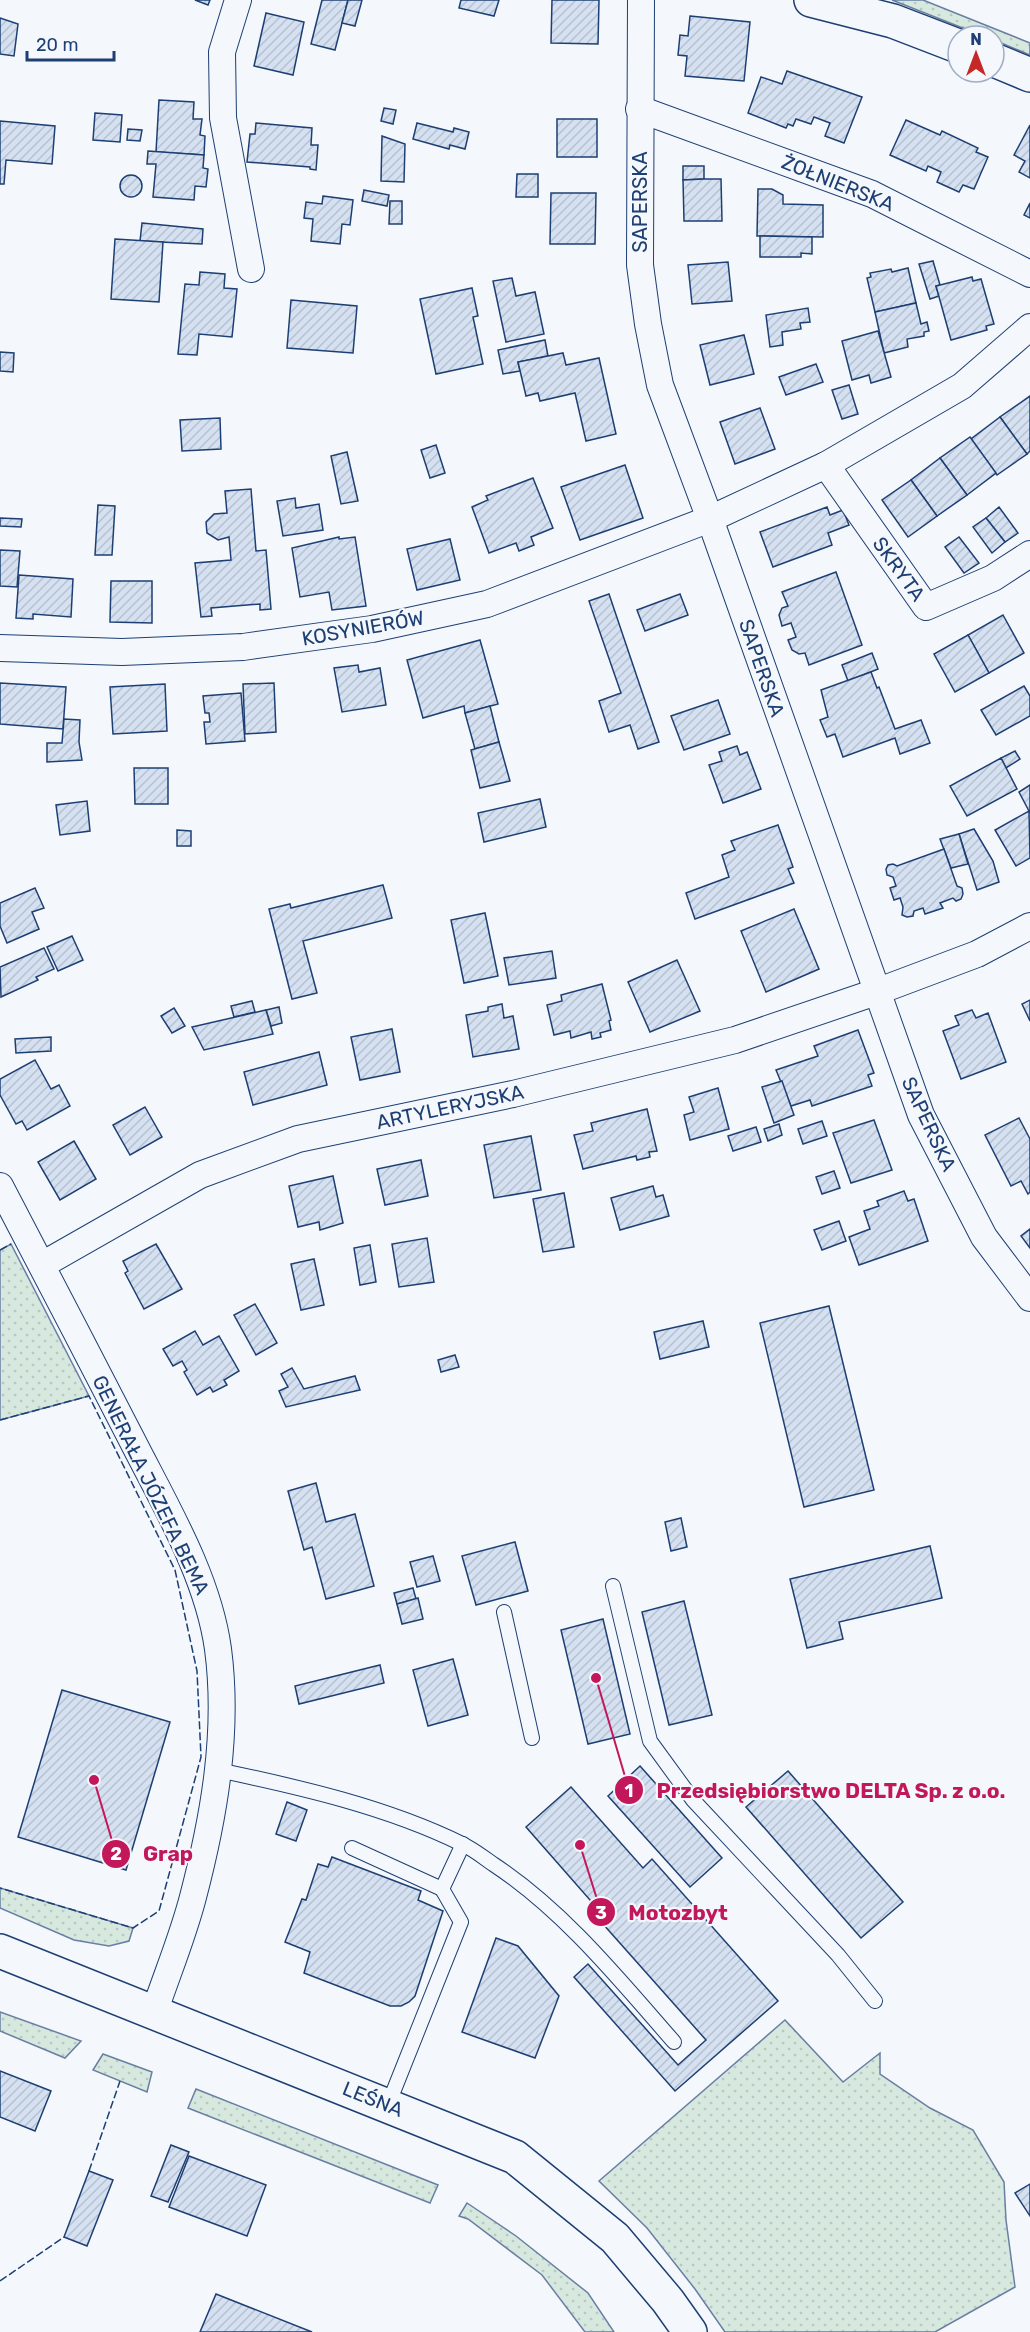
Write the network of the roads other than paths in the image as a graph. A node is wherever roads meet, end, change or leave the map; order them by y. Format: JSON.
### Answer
{"nodes":[{"id":1,"x":238,"y":0,"type":"edge"},
{"id":2,"x":641,"y":0,"type":"edge"},
{"id":3,"x":811,"y":0,"type":"edge"},
{"id":4,"x":946,"y":41,"type":"edge"},
{"id":5,"x":1006,"y":65,"type":"edge"},
{"id":6,"x":1030,"y":75,"type":"edge"},
{"id":7,"x":639,"y":109,"type":"junction"},
{"id":8,"x":251,"y":269,"type":"dead end"},
{"id":9,"x":1030,"y":274,"type":"edge"},
{"id":10,"x":1030,"y":327,"type":"edge"},
{"id":11,"x":826,"y":465,"type":"junction"},
{"id":12,"x":710,"y":519,"type":"junction"},
{"id":13,"x":1030,"y":554,"type":"edge"},
{"id":14,"x":0,"y":648,"type":"edge"},
{"id":15,"x":1030,"y":926,"type":"edge"},
{"id":16,"x":876,"y":992,"type":"junction"},
{"id":17,"x":0,"y":1186,"type":"edge"},
{"id":18,"x":42,"y":1265,"type":"junction"},
{"id":19,"x":1030,"y":1298,"type":"edge"},
{"id":20,"x":613,"y":1586,"type":"dead end"},
{"id":21,"x":504,"y":1612,"type":"dead end"},
{"id":22,"x":532,"y":1738,"type":"dead end"},
{"id":23,"x":218,"y":1770,"type":"junction"},
{"id":24,"x":463,"y":1844,"type":"junction"},
{"id":25,"x":352,"y":1848,"type":"dead end"},
{"id":26,"x":442,"y":1889,"type":"junction"},
{"id":27,"x":0,"y":1951,"type":"edge"},
{"id":28,"x":875,"y":2001,"type":"dead end"},
{"id":29,"x":154,"y":2013,"type":"junction"},
{"id":30,"x":675,"y":2042,"type":"dead end"},
{"id":31,"x":388,"y":2105,"type":"junction"},
{"id":32,"x":690,"y":2332,"type":"edge"}],
"edges":[{"from":1,"to":8,"type":"street"},
{"from":2,"to":7,"type":"street","name":"SAPERSKA"},
{"from":3,"to":4,"type":"street"},
{"from":5,"to":6,"type":"street"},
{"from":7,"to":9,"type":"street","name":"ŻOŁNIERSKA"},
{"from":7,"to":12,"type":"street","name":"SAPERSKA"},
{"from":10,"to":11,"type":"street"},
{"from":11,"to":12,"type":"street"},
{"from":11,"to":13,"type":"street","name":"SKRYTA"},
{"from":12,"to":14,"type":"street","name":"KOSYNIERÓW"},
{"from":12,"to":16,"type":"street","name":"SAPERSKA"},
{"from":15,"to":16,"type":"street","name":"ARTYLERYJSKA"},
{"from":16,"to":18,"type":"street","name":"ARTYLERYJSKA"},
{"from":16,"to":19,"type":"street","name":"SAPERSKA"},
{"from":17,"to":18,"type":"street","name":"GENERAŁA JÓZEFA BEMA"},
{"from":18,"to":23,"type":"street","name":"GENERAŁA JÓZEFA BEMA"},
{"from":20,"to":28,"type":"lane"},
{"from":21,"to":22,"type":"lane"},
{"from":23,"to":24,"type":"lane"},
{"from":23,"to":29,"type":"street","name":"GENERAŁA JÓZEFA BEMA"},
{"from":24,"to":26,"type":"lane"},
{"from":24,"to":30,"type":"lane"},
{"from":25,"to":26,"type":"lane"},
{"from":26,"to":31,"type":"lane"},
{"from":27,"to":29,"type":"street","name":"LEŚNA"},
{"from":29,"to":31,"type":"street","name":"LEŚNA"},
{"from":31,"to":32,"type":"street","name":"LEŚNA"}]}
